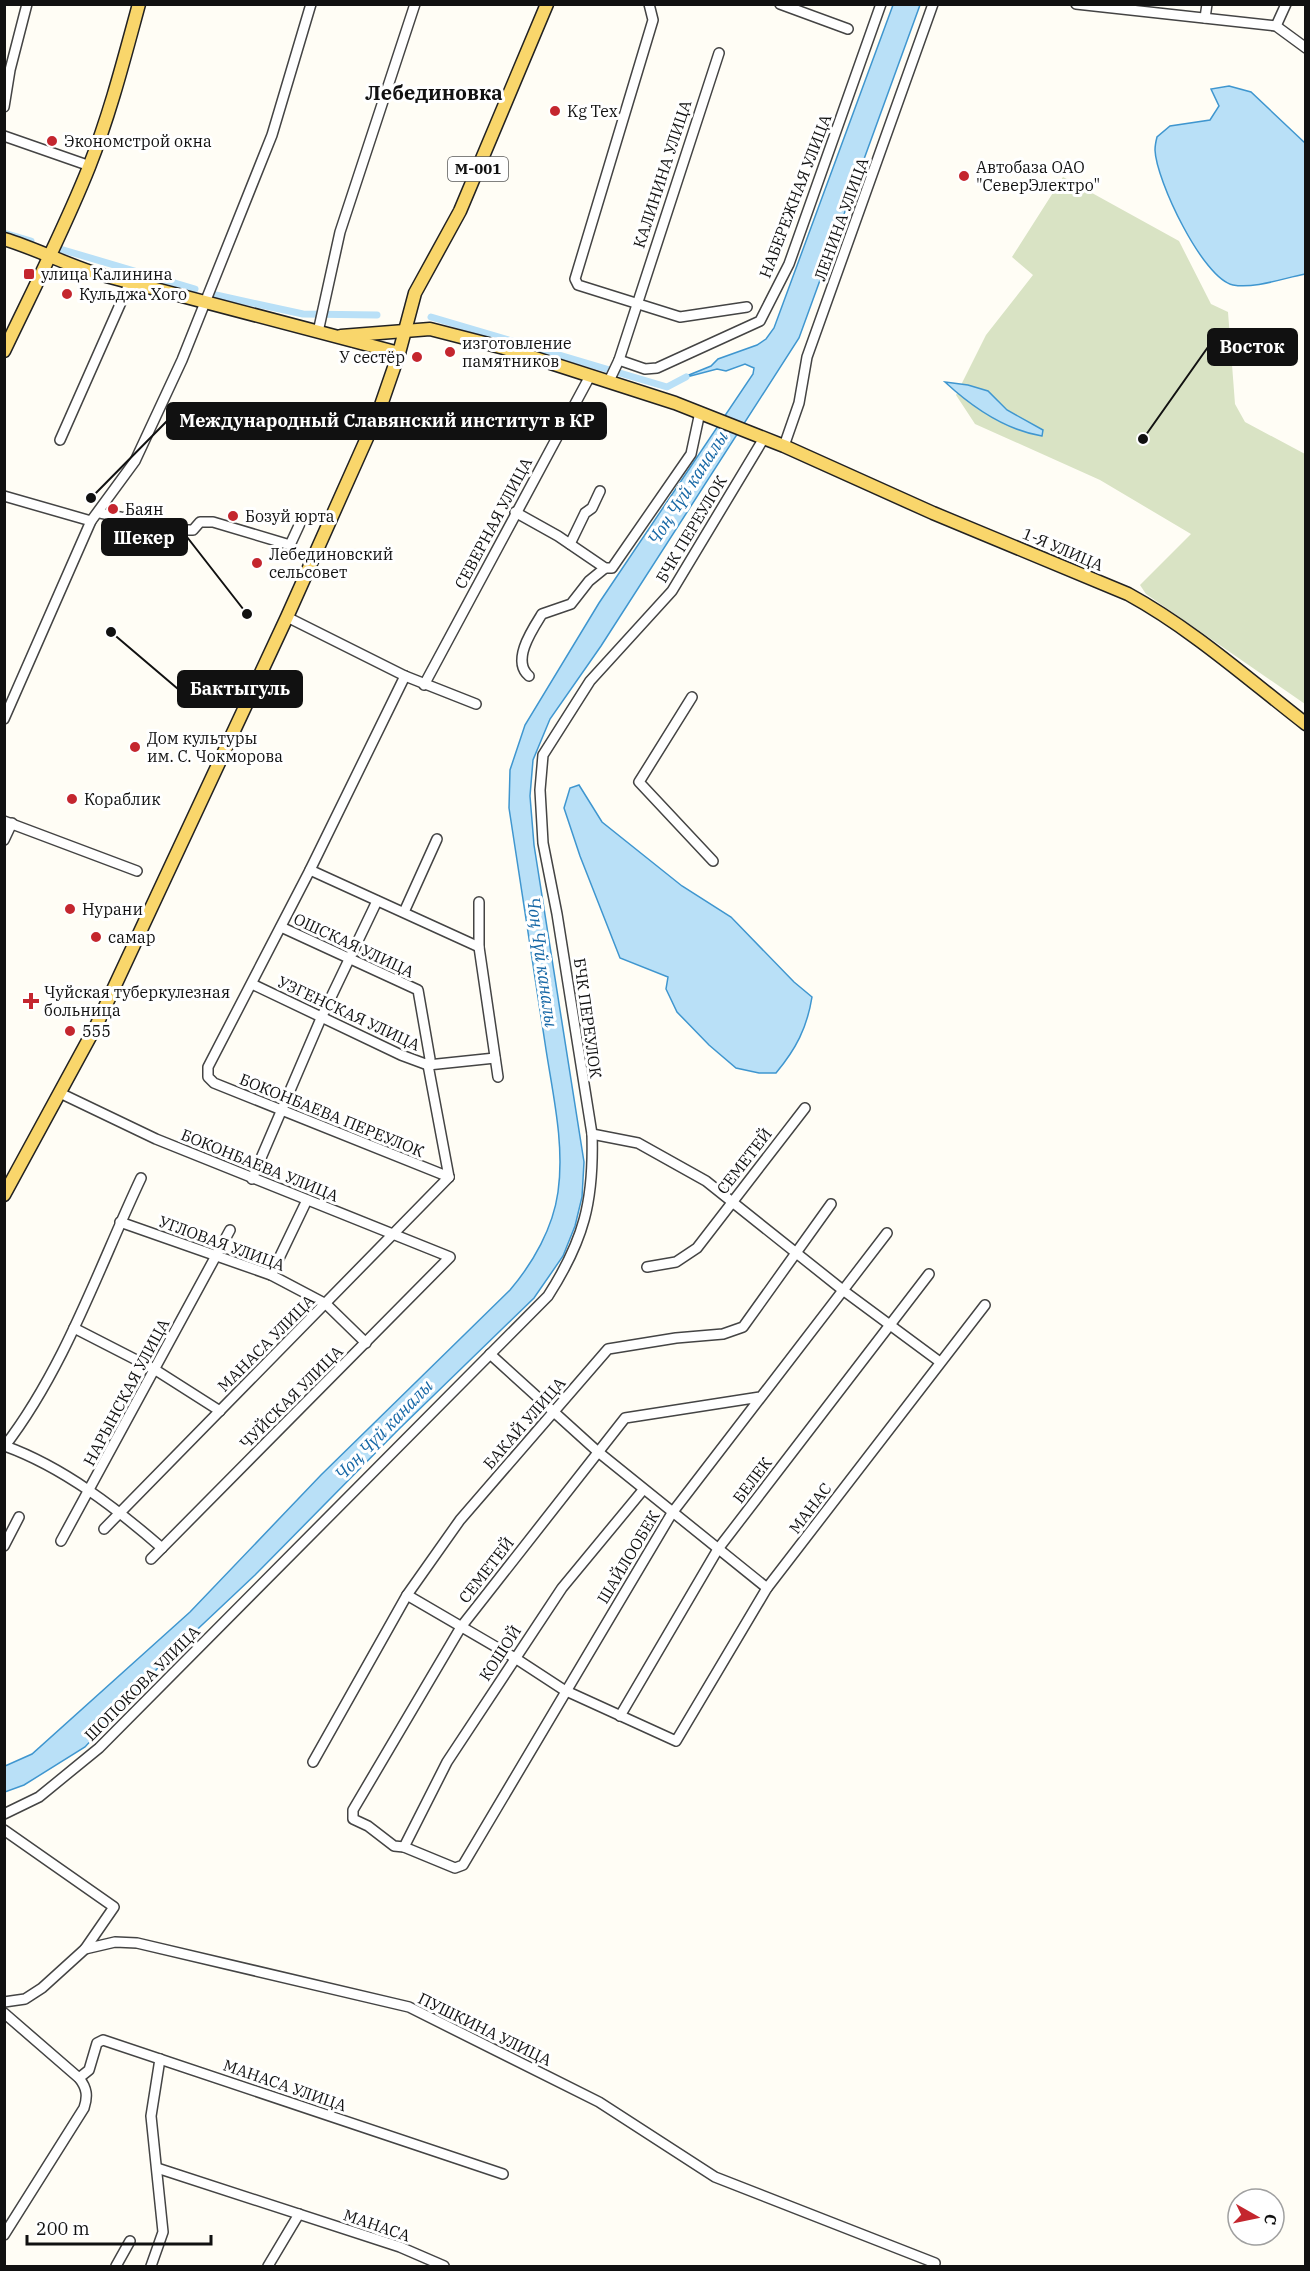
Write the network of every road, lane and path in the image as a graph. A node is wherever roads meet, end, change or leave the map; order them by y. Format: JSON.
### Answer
{"nodes":[{"id":1,"x":27,"y":4,"type":"edge"},
{"id":2,"x":140,"y":4,"type":"edge"},
{"id":3,"x":311,"y":4,"type":"edge"},
{"id":4,"x":415,"y":4,"type":"edge"},
{"id":5,"x":547,"y":4,"type":"edge"},
{"id":6,"x":649,"y":4,"type":"edge"},
{"id":7,"x":780,"y":4,"type":"edge"},
{"id":8,"x":881,"y":4,"type":"edge"},
{"id":9,"x":933,"y":4,"type":"edge"},
{"id":10,"x":1077,"y":4,"type":"edge"},
{"id":11,"x":1207,"y":4,"type":"edge"},
{"id":12,"x":1286,"y":4,"type":"edge"},
{"id":13,"x":1205,"y":18,"type":"junction"},
{"id":14,"x":1276,"y":26,"type":"junction"},
{"id":15,"x":848,"y":29,"type":"dead end"},
{"id":16,"x":1305,"y":48,"type":"edge"},
{"id":17,"x":719,"y":53,"type":"dead end"},
{"id":18,"x":4,"y":107,"type":"edge"},
{"id":19,"x":4,"y":136,"type":"edge"},
{"id":20,"x":90,"y":166,"type":"junction"},
{"id":21,"x":4,"y":239,"type":"edge"},
{"id":22,"x":49,"y":256,"type":"junction"},
{"id":23,"x":130,"y":282,"type":"junction"},
{"id":24,"x":205,"y":303,"type":"junction"},
{"id":25,"x":636,"y":304,"type":"junction"},
{"id":26,"x":747,"y":307,"type":"dead end"},
{"id":27,"x":405,"y":331,"type":"junction"},
{"id":28,"x":318,"y":332,"type":"junction"},
{"id":29,"x":340,"y":336,"type":"junction"},
{"id":30,"x":4,"y":351,"type":"edge"},
{"id":31,"x":399,"y":353,"type":"junction"},
{"id":32,"x":614,"y":370,"type":"junction"},
{"id":33,"x":590,"y":376,"type":"junction"},
{"id":34,"x":706,"y":414,"type":"junction"},
{"id":35,"x":764,"y":438,"type":"junction"},
{"id":36,"x":60,"y":440,"type":"dead end"},
{"id":37,"x":784,"y":446,"type":"junction"},
{"id":38,"x":600,"y":491,"type":"dead end"},
{"id":39,"x":4,"y":496,"type":"edge"},
{"id":40,"x":515,"y":512,"type":"junction"},
{"id":41,"x":100,"y":513,"type":"junction"},
{"id":42,"x":302,"y":519,"type":"dead end"},
{"id":43,"x":91,"y":521,"type":"junction"},
{"id":44,"x":570,"y":544,"type":"junction"},
{"id":45,"x":605,"y":568,"type":"junction"},
{"id":46,"x":287,"y":617,"type":"junction"},
{"id":47,"x":405,"y":676,"type":"junction"},
{"id":48,"x":529,"y":676,"type":"dead end"},
{"id":49,"x":424,"y":685,"type":"junction"},
{"id":50,"x":692,"y":697,"type":"dead end"},
{"id":51,"x":476,"y":704,"type":"dead end"},
{"id":52,"x":4,"y":719,"type":"edge"},
{"id":53,"x":1305,"y":724,"type":"edge"},
{"id":54,"x":8,"y":822,"type":"edge"},
{"id":55,"x":437,"y":839,"type":"dead end"},
{"id":56,"x":4,"y":840,"type":"edge"},
{"id":57,"x":713,"y":861,"type":"dead end"},
{"id":58,"x":310,"y":870,"type":"junction"},
{"id":59,"x":137,"y":871,"type":"dead end"},
{"id":60,"x":377,"y":901,"type":"junction"},
{"id":61,"x":479,"y":902,"type":"dead end"},
{"id":62,"x":404,"y":912,"type":"junction"},
{"id":63,"x":281,"y":927,"type":"junction"},
{"id":64,"x":479,"y":947,"type":"junction"},
{"id":65,"x":350,"y":959,"type":"junction"},
{"id":66,"x":252,"y":984,"type":"junction"},
{"id":67,"x":322,"y":1016,"type":"junction"},
{"id":68,"x":495,"y":1058,"type":"junction"},
{"id":69,"x":429,"y":1062,"type":"junction"},
{"id":70,"x":498,"y":1077,"type":"dead end"},
{"id":71,"x":62,"y":1094,"type":"junction"},
{"id":72,"x":805,"y":1108,"type":"dead end"},
{"id":73,"x":280,"y":1112,"type":"junction"},
{"id":74,"x":592,"y":1134,"type":"junction"},
{"id":75,"x":448,"y":1177,"type":"junction"},
{"id":76,"x":141,"y":1178,"type":"dead end"},
{"id":77,"x":252,"y":1179,"type":"junction"},
{"id":78,"x":4,"y":1195,"type":"edge"},
{"id":79,"x":307,"y":1200,"type":"junction"},
{"id":80,"x":732,"y":1201,"type":"junction"},
{"id":81,"x":831,"y":1204,"type":"dead end"},
{"id":82,"x":120,"y":1222,"type":"junction"},
{"id":83,"x":230,"y":1230,"type":"dead end"},
{"id":84,"x":393,"y":1233,"type":"junction"},
{"id":85,"x":887,"y":1233,"type":"dead end"},
{"id":86,"x":797,"y":1251,"type":"junction"},
{"id":87,"x":218,"y":1257,"type":"junction"},
{"id":88,"x":450,"y":1257,"type":"joint"},
{"id":89,"x":647,"y":1267,"type":"dead end"},
{"id":90,"x":929,"y":1274,"type":"dead end"},
{"id":91,"x":271,"y":1275,"type":"junction"},
{"id":92,"x":844,"y":1291,"type":"junction"},
{"id":93,"x":326,"y":1304,"type":"junction"},
{"id":94,"x":985,"y":1305,"type":"dead end"},
{"id":95,"x":889,"y":1325,"type":"junction"},
{"id":96,"x":74,"y":1328,"type":"junction"},
{"id":97,"x":366,"y":1342,"type":"junction"},
{"id":98,"x":490,"y":1354,"type":"junction"},
{"id":99,"x":940,"y":1362,"type":"junction"},
{"id":100,"x":154,"y":1370,"type":"junction"},
{"id":101,"x":760,"y":1397,"type":"junction"},
{"id":102,"x":220,"y":1411,"type":"junction"},
{"id":103,"x":552,"y":1413,"type":"junction"},
{"id":104,"x":5,"y":1446,"type":"edge"},
{"id":105,"x":597,"y":1451,"type":"junction"},
{"id":106,"x":643,"y":1490,"type":"junction"},
{"id":107,"x":89,"y":1492,"type":"junction"},
{"id":108,"x":120,"y":1511,"type":"junction"},
{"id":109,"x":672,"y":1513,"type":"junction"},
{"id":110,"x":20,"y":1517,"type":"dead end"},
{"id":111,"x":104,"y":1529,"type":"dead end"},
{"id":112,"x":61,"y":1541,"type":"dead end"},
{"id":113,"x":4,"y":1546,"type":"edge"},
{"id":114,"x":162,"y":1548,"type":"junction"},
{"id":115,"x":718,"y":1549,"type":"junction"},
{"id":116,"x":289,"y":1558,"type":"joint"},
{"id":117,"x":151,"y":1559,"type":"dead end"},
{"id":118,"x":767,"y":1588,"type":"junction"},
{"id":119,"x":407,"y":1595,"type":"junction"},
{"id":120,"x":461,"y":1627,"type":"junction"},
{"id":121,"x":515,"y":1658,"type":"junction"},
{"id":122,"x":564,"y":1690,"type":"junction"},
{"id":123,"x":620,"y":1716,"type":"junction"},
{"id":124,"x":313,"y":1762,"type":"dead end"},
{"id":125,"x":4,"y":1814,"type":"edge"},
{"id":126,"x":4,"y":1830,"type":"edge"},
{"id":127,"x":404,"y":1847,"type":"junction"},
{"id":128,"x":86,"y":1949,"type":"junction"},
{"id":129,"x":4,"y":2002,"type":"edge"},
{"id":130,"x":4,"y":2013,"type":"edge"},
{"id":131,"x":160,"y":2059,"type":"junction"},
{"id":132,"x":82,"y":2082,"type":"junction"},
{"id":133,"x":157,"y":2168,"type":"junction"},
{"id":134,"x":503,"y":2174,"type":"dead end"},
{"id":135,"x":299,"y":2214,"type":"junction"},
{"id":136,"x":4,"y":2235,"type":"edge"},
{"id":137,"x":130,"y":2241,"type":"dead end"},
{"id":138,"x":934,"y":2264,"type":"dead end"},
{"id":139,"x":116,"y":2266,"type":"edge"},
{"id":140,"x":154,"y":2266,"type":"edge"},
{"id":141,"x":268,"y":2266,"type":"edge"},
{"id":142,"x":444,"y":2266,"type":"edge"}],
"edges":[{"from":1,"to":18,"type":"street"},
{"from":2,"to":20,"type":"main road"},
{"from":3,"to":24,"type":"street"},
{"from":4,"to":28,"type":"street"},
{"from":5,"to":27,"type":"main road","number":"М-001"},
{"from":6,"to":25,"type":"street"},
{"from":7,"to":15,"type":"street"},
{"from":8,"to":32,"type":"street","name":"НАБЕРЕЖНАЯ УЛИЦА"},
{"from":9,"to":37,"type":"street","name":"ЛЕНИНА УЛИЦА"},
{"from":10,"to":13,"type":"street"},
{"from":11,"to":13,"type":"street"},
{"from":12,"to":14,"type":"street"},
{"from":13,"to":14,"type":"street"},
{"from":14,"to":16,"type":"street"},
{"from":17,"to":25,"type":"street","name":"КАЛИНИНА УЛИЦА"},
{"from":19,"to":20,"type":"street"},
{"from":20,"to":22,"type":"main road"},
{"from":21,"to":22,"type":"main road"},
{"from":22,"to":23,"type":"main road"},
{"from":22,"to":30,"type":"main road"},
{"from":23,"to":24,"type":"main road"},
{"from":23,"to":36,"type":"street"},
{"from":24,"to":28,"type":"main road"},
{"from":24,"to":41,"type":"street"},
{"from":25,"to":26,"type":"street"},
{"from":25,"to":32,"type":"street","name":"КАЛИНИНА УЛИЦА"},
{"from":27,"to":29,"type":"main road"},
{"from":27,"to":31,"type":"main road","number":"М-001"},
{"from":27,"to":33,"type":"main road"},
{"from":28,"to":29,"type":"main road"},
{"from":29,"to":31,"type":"main road"},
{"from":31,"to":46,"type":"main road","number":"М-001"},
{"from":32,"to":33,"type":"main road"},
{"from":32,"to":34,"type":"main road"},
{"from":33,"to":40,"type":"street","name":"СЕВЕРНАЯ УЛИЦА"},
{"from":34,"to":35,"type":"main road","name":"1-Я УЛИЦА"},
{"from":34,"to":45,"type":"street"},
{"from":35,"to":37,"type":"main road","name":"1-Я УЛИЦА"},
{"from":35,"to":74,"type":"street","name":"БЧК ПЕРЕУЛОК"},
{"from":37,"to":53,"type":"main road","name":"1-Я УЛИЦА"},
{"from":38,"to":44,"type":"street"},
{"from":39,"to":43,"type":"street"},
{"from":40,"to":44,"type":"street"},
{"from":40,"to":49,"type":"street","name":"СЕВЕРНАЯ УЛИЦА"},
{"from":41,"to":42,"type":"street"},
{"from":41,"to":43,"type":"street"},
{"from":43,"to":52,"type":"street"},
{"from":44,"to":45,"type":"street"},
{"from":45,"to":48,"type":"street"},
{"from":46,"to":47,"type":"street"},
{"from":46,"to":71,"type":"main road","number":"М-001"},
{"from":47,"to":49,"type":"street"},
{"from":47,"to":58,"type":"street"},
{"from":49,"to":51,"type":"street"},
{"from":50,"to":57,"type":"street"},
{"from":54,"to":56,"type":"street"},
{"from":54,"to":59,"type":"street"},
{"from":55,"to":62,"type":"street"},
{"from":58,"to":60,"type":"street"},
{"from":58,"to":63,"type":"street"},
{"from":60,"to":62,"type":"street"},
{"from":60,"to":65,"type":"street"},
{"from":61,"to":64,"type":"street"},
{"from":62,"to":64,"type":"street"},
{"from":63,"to":65,"type":"street","name":"ОШСКАЯ УЛИЦА"},
{"from":63,"to":66,"type":"street"},
{"from":64,"to":68,"type":"street"},
{"from":65,"to":67,"type":"street"},
{"from":65,"to":69,"type":"street","name":"ОШСКАЯ УЛИЦА"},
{"from":66,"to":67,"type":"street","name":"УЗГЕНСКАЯ УЛИЦА"},
{"from":66,"to":73,"type":"street","name":"БОКОНБАЕВА ПЕРЕУЛОК"},
{"from":67,"to":69,"type":"street","name":"УЗГЕНСКАЯ УЛИЦА"},
{"from":67,"to":73,"type":"street"},
{"from":68,"to":69,"type":"street"},
{"from":68,"to":70,"type":"street"},
{"from":69,"to":75,"type":"street","name":"ОШСКАЯ УЛИЦА"},
{"from":71,"to":77,"type":"street","name":"БОКОНБАЕВА УЛИЦА"},
{"from":71,"to":78,"type":"main road","number":"М-001"},
{"from":72,"to":80,"type":"street","name":"СЕМЕТЕЙ"},
{"from":73,"to":75,"type":"street","name":"БОКОНБАЕВА ПЕРЕУЛОК"},
{"from":73,"to":77,"type":"street"},
{"from":74,"to":80,"type":"street"},
{"from":74,"to":98,"type":"street","name":"БЧК ПЕРЕУЛОК"},
{"from":75,"to":84,"type":"street","name":"МАНАСА УЛИЦА"},
{"from":76,"to":82,"type":"street"},
{"from":77,"to":79,"type":"street","name":"БОКОНБАЕВА УЛИЦА"},
{"from":79,"to":84,"type":"street","name":"БОКОНБАЕВА УЛИЦА"},
{"from":79,"to":91,"type":"street"},
{"from":80,"to":86,"type":"street"},
{"from":80,"to":89,"type":"street","name":"СЕМЕТЕЙ"},
{"from":81,"to":86,"type":"street","name":"БАКАЙ УЛИЦА"},
{"from":82,"to":87,"type":"street","name":"УГЛОВАЯ УЛИЦА"},
{"from":82,"to":96,"type":"street"},
{"from":83,"to":87,"type":"street","name":"НАРЫНСКАЯ УЛИЦА"},
{"from":84,"to":88,"type":"street","name":"БОКОНБАЕВА УЛИЦА"},
{"from":84,"to":93,"type":"street","name":"МАНАСА УЛИЦА"},
{"from":85,"to":92,"type":"street","name":"ШАЙЛООБЕК"},
{"from":86,"to":92,"type":"street"},
{"from":86,"to":103,"type":"street","name":"БАКАЙ УЛИЦА"},
{"from":87,"to":91,"type":"street","name":"УГЛОВАЯ УЛИЦА"},
{"from":87,"to":100,"type":"street","name":"НАРЫНСКАЯ УЛИЦА"},
{"from":88,"to":97,"type":"street","name":"ЧУЙСКАЯ УЛИЦА"},
{"from":90,"to":95,"type":"street","name":"БЕЛЕК"},
{"from":91,"to":93,"type":"street","name":"УГЛОВАЯ УЛИЦА"},
{"from":92,"to":95,"type":"street"},
{"from":92,"to":101,"type":"street","name":"ШАЙЛООБЕК"},
{"from":93,"to":97,"type":"street","name":"УГЛОВАЯ УЛИЦА"},
{"from":93,"to":102,"type":"street","name":"МАНАСА УЛИЦА"},
{"from":94,"to":99,"type":"street","name":"МАНАС"},
{"from":95,"to":99,"type":"street"},
{"from":95,"to":115,"type":"street","name":"БЕЛЕК"},
{"from":96,"to":100,"type":"street"},
{"from":96,"to":104,"type":"street"},
{"from":97,"to":114,"type":"street","name":"ЧУЙСКАЯ УЛИЦА"},
{"from":98,"to":103,"type":"street"},
{"from":98,"to":116,"type":"street","name":"БЧК ПЕРЕУЛОК"},
{"from":99,"to":118,"type":"street","name":"МАНАС"},
{"from":100,"to":102,"type":"street"},
{"from":100,"to":107,"type":"street","name":"НАРЫНСКАЯ УЛИЦА"},
{"from":101,"to":105,"type":"street","name":"СЕМЕТЕЙ"},
{"from":101,"to":109,"type":"street","name":"ШАЙЛООБЕК"},
{"from":102,"to":108,"type":"street","name":"МАНАСА УЛИЦА"},
{"from":103,"to":105,"type":"street"},
{"from":103,"to":119,"type":"street","name":"БАКАЙ УЛИЦА"},
{"from":104,"to":107,"type":"street"},
{"from":105,"to":106,"type":"street"},
{"from":105,"to":120,"type":"street","name":"СЕМЕТЕЙ"},
{"from":106,"to":109,"type":"street"},
{"from":106,"to":121,"type":"street","name":"КОШОЙ"},
{"from":107,"to":108,"type":"street"},
{"from":107,"to":112,"type":"street","name":"НАРЫНСКАЯ УЛИЦА"},
{"from":108,"to":111,"type":"street","name":"МАНАСА УЛИЦА"},
{"from":108,"to":114,"type":"street"},
{"from":109,"to":115,"type":"street"},
{"from":109,"to":122,"type":"street","name":"ШАЙЛООБЕК"},
{"from":110,"to":113,"type":"street"},
{"from":114,"to":117,"type":"street","name":"ЧУЙСКАЯ УЛИЦА"},
{"from":115,"to":118,"type":"street"},
{"from":115,"to":123,"type":"street","name":"БЕЛЕК"},
{"from":116,"to":125,"type":"street","name":"ШОПОКОВА УЛИЦА"},
{"from":118,"to":123,"type":"street","name":"МАНАС"},
{"from":119,"to":120,"type":"street"},
{"from":119,"to":124,"type":"street","name":"БАКАЙ УЛИЦА"},
{"from":120,"to":121,"type":"street"},
{"from":120,"to":127,"type":"street","name":"СЕМЕТЕЙ"},
{"from":121,"to":122,"type":"street"},
{"from":121,"to":127,"type":"street","name":"КОШОЙ"},
{"from":122,"to":123,"type":"street"},
{"from":122,"to":127,"type":"street","name":"ШАЙЛООБЕК"},
{"from":126,"to":128,"type":"street"},
{"from":128,"to":129,"type":"street","name":"ПУШКИНА УЛИЦА"},
{"from":128,"to":138,"type":"street","name":"ПУШКИНА УЛИЦА"},
{"from":130,"to":132,"type":"street"},
{"from":131,"to":132,"type":"street","name":"МАНАСА УЛИЦА"},
{"from":131,"to":133,"type":"street"},
{"from":131,"to":134,"type":"street","name":"МАНАСА УЛИЦА"},
{"from":132,"to":136,"type":"street"},
{"from":133,"to":135,"type":"street","name":"МАНАСА"},
{"from":133,"to":140,"type":"street"},
{"from":135,"to":141,"type":"street"},
{"from":135,"to":142,"type":"street","name":"МАНАСА"},
{"from":137,"to":139,"type":"street"}]}
